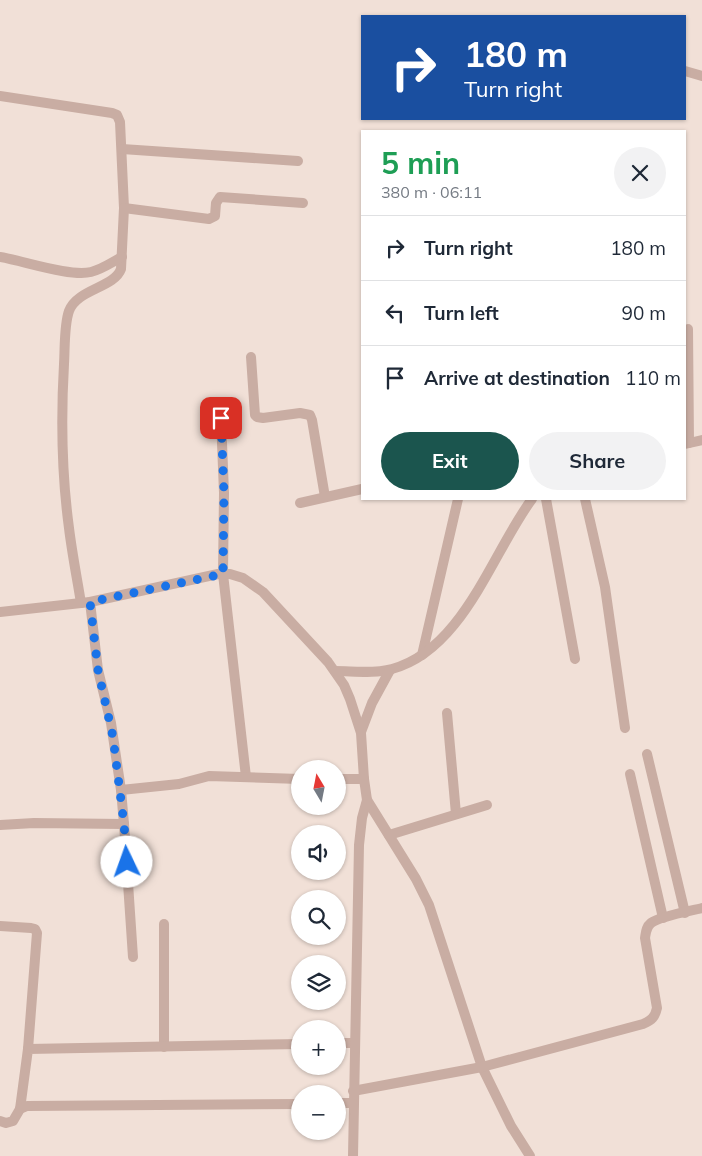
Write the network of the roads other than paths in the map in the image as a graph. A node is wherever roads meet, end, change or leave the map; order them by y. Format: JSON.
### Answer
{"nodes":[{"id":1,"x":686,"y":71,"type":"edge"},
{"id":2,"x":702,"y":76,"type":"edge"},
{"id":3,"x":0,"y":96,"type":"edge"},
{"id":4,"x":122,"y":149,"type":"junction"},
{"id":5,"x":298,"y":162,"type":"dead end"},
{"id":6,"x":303,"y":203,"type":"dead end"},
{"id":7,"x":124,"y":208,"type":"junction"},
{"id":8,"x":122,"y":256,"type":"junction"},
{"id":9,"x":0,"y":257,"type":"edge"},
{"id":10,"x":688,"y":329,"type":"dead end"},
{"id":11,"x":251,"y":357,"type":"dead end"},
{"id":12,"x":221,"y":418,"type":"dead end"},
{"id":13,"x":702,"y":440,"type":"edge"},
{"id":14,"x":687,"y":444,"type":"edge"},
{"id":15,"x":361,"y":489,"type":"edge"},
{"id":16,"x":325,"y":497,"type":"junction"},
{"id":17,"x":458,"y":500,"type":"edge"},
{"id":18,"x":531,"y":500,"type":"edge"},
{"id":19,"x":546,"y":500,"type":"edge"},
{"id":20,"x":586,"y":500,"type":"edge"},
{"id":21,"x":300,"y":503,"type":"dead end"},
{"id":22,"x":223,"y":574,"type":"junction"},
{"id":23,"x":86,"y":603,"type":"junction"},
{"id":24,"x":0,"y":612,"type":"edge"},
{"id":25,"x":422,"y":655,"type":"junction"},
{"id":26,"x":575,"y":659,"type":"dead end"},
{"id":27,"x":390,"y":670,"type":"junction"},
{"id":28,"x":335,"y":671,"type":"junction"},
{"id":29,"x":447,"y":713,"type":"dead end"},
{"id":30,"x":625,"y":728,"type":"dead end"},
{"id":31,"x":361,"y":733,"type":"junction"},
{"id":32,"x":647,"y":754,"type":"dead end"},
{"id":33,"x":630,"y":774,"type":"dead end"},
{"id":34,"x":246,"y":777,"type":"junction"},
{"id":35,"x":291,"y":779,"type":"edge"},
{"id":36,"x":346,"y":779,"type":"edge"},
{"id":37,"x":364,"y":779,"type":"junction"},
{"id":38,"x":120,"y":790,"type":"junction"},
{"id":39,"x":367,"y":800,"type":"junction"},
{"id":40,"x":487,"y":805,"type":"dead end"},
{"id":41,"x":456,"y":814,"type":"junction"},
{"id":42,"x":124,"y":824,"type":"junction"},
{"id":43,"x":0,"y":825,"type":"edge"},
{"id":44,"x":389,"y":835,"type":"junction"},
{"id":45,"x":702,"y":908,"type":"edge"},
{"id":46,"x":686,"y":913,"type":"junction"},
{"id":47,"x":663,"y":918,"type":"junction"},
{"id":48,"x":164,"y":924,"type":"dead end"},
{"id":49,"x":0,"y":926,"type":"edge"},
{"id":50,"x":133,"y":957,"type":"dead end"},
{"id":51,"x":346,"y":1043,"type":"edge"},
{"id":52,"x":355,"y":1043,"type":"junction"},
{"id":53,"x":291,"y":1044,"type":"edge"},
{"id":54,"x":164,"y":1047,"type":"junction"},
{"id":55,"x":28,"y":1049,"type":"junction"},
{"id":56,"x":482,"y":1067,"type":"junction"},
{"id":57,"x":353,"y":1091,"type":"junction"},
{"id":58,"x":346,"y":1103,"type":"edge"},
{"id":59,"x":353,"y":1103,"type":"junction"},
{"id":60,"x":291,"y":1104,"type":"edge"},
{"id":61,"x":20,"y":1109,"type":"junction"},
{"id":62,"x":0,"y":1121,"type":"edge"},
{"id":63,"x":352,"y":1156,"type":"edge"},
{"id":64,"x":530,"y":1156,"type":"edge"}],
"edges":[{"from":1,"to":2,"type":"street"},
{"from":3,"to":4,"type":"street"},
{"from":4,"to":5,"type":"street"},
{"from":4,"to":7,"type":"street"},
{"from":6,"to":7,"type":"street"},
{"from":7,"to":8,"type":"street"},
{"from":8,"to":9,"type":"street"},
{"from":8,"to":23,"type":"street"},
{"from":10,"to":14,"type":"street"},
{"from":11,"to":16,"type":"street"},
{"from":12,"to":22,"type":"street"},
{"from":13,"to":14,"type":"street"},
{"from":15,"to":16,"type":"street"},
{"from":16,"to":21,"type":"street"},
{"from":17,"to":25,"type":"street"},
{"from":18,"to":25,"type":"street"},
{"from":19,"to":26,"type":"street"},
{"from":20,"to":30,"type":"street"},
{"from":22,"to":23,"type":"street"},
{"from":22,"to":28,"type":"street"},
{"from":22,"to":34,"type":"street"},
{"from":23,"to":24,"type":"street"},
{"from":23,"to":38,"type":"street"},
{"from":25,"to":27,"type":"street"},
{"from":27,"to":28,"type":"street"},
{"from":27,"to":31,"type":"street"},
{"from":28,"to":31,"type":"street"},
{"from":29,"to":41,"type":"street"},
{"from":31,"to":37,"type":"street"},
{"from":32,"to":46,"type":"street"},
{"from":33,"to":47,"type":"street"},
{"from":34,"to":35,"type":"street"},
{"from":34,"to":38,"type":"street"},
{"from":36,"to":37,"type":"street"},
{"from":37,"to":39,"type":"street"},
{"from":38,"to":42,"type":"street"},
{"from":39,"to":44,"type":"street"},
{"from":39,"to":52,"type":"street"},
{"from":40,"to":41,"type":"street"},
{"from":41,"to":44,"type":"street"},
{"from":42,"to":43,"type":"street"},
{"from":42,"to":50,"type":"street"},
{"from":44,"to":56,"type":"street"},
{"from":45,"to":46,"type":"street"},
{"from":46,"to":47,"type":"street"},
{"from":47,"to":56,"type":"street"},
{"from":48,"to":54,"type":"street"},
{"from":49,"to":55,"type":"street"},
{"from":51,"to":52,"type":"street"},
{"from":52,"to":57,"type":"street"},
{"from":53,"to":54,"type":"street"},
{"from":54,"to":55,"type":"street"},
{"from":55,"to":61,"type":"street"},
{"from":56,"to":57,"type":"street"},
{"from":56,"to":64,"type":"street"},
{"from":57,"to":59,"type":"street"},
{"from":58,"to":59,"type":"street"},
{"from":59,"to":63,"type":"street"},
{"from":60,"to":61,"type":"street"},
{"from":61,"to":62,"type":"street"}]}
